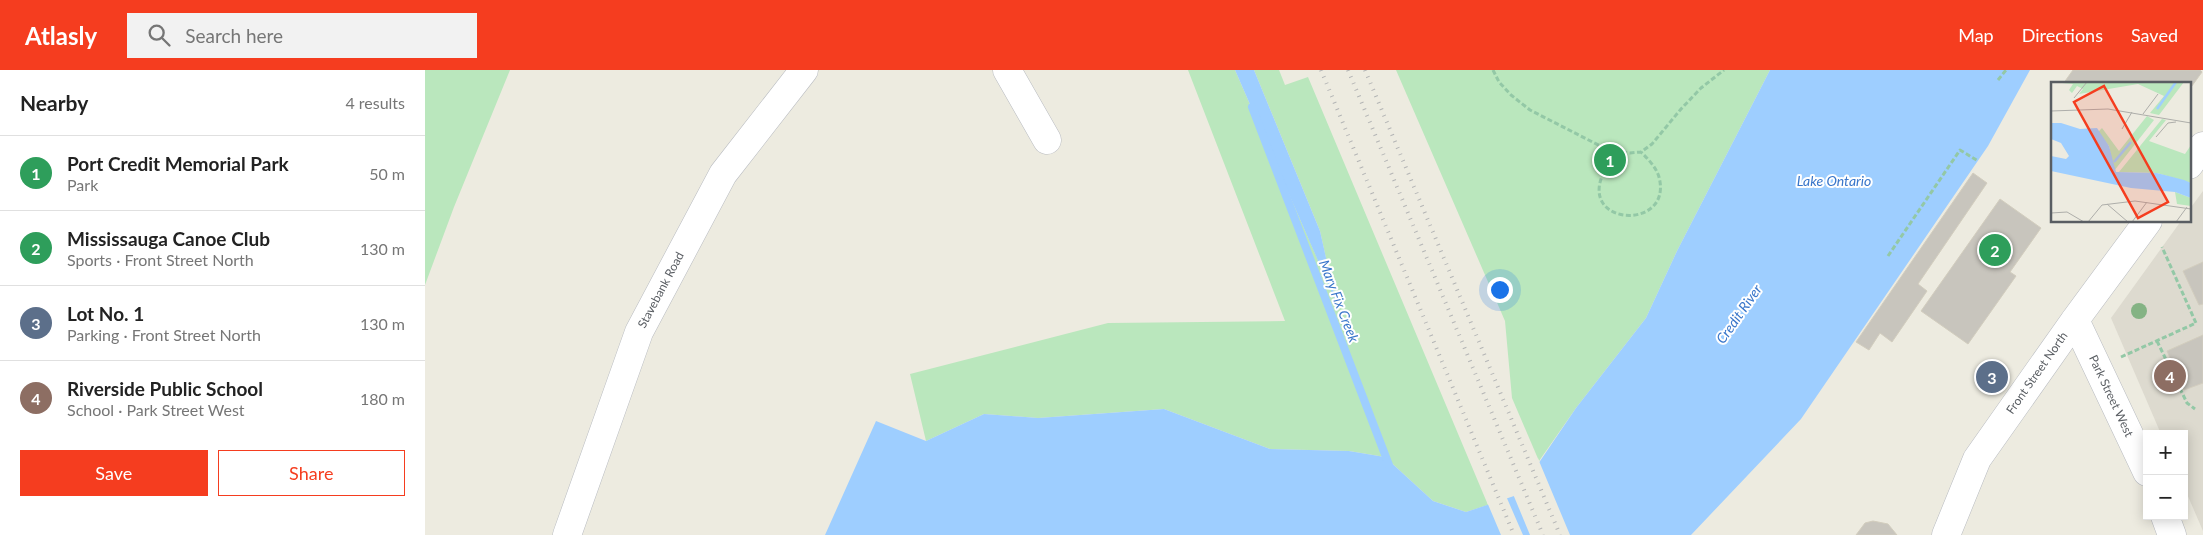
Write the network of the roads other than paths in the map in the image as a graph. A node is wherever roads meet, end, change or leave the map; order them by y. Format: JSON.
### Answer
{"nodes":[{"id":1,"x":804,"y":70,"type":"edge"},
{"id":2,"x":1007,"y":70,"type":"edge"},
{"id":3,"x":1047,"y":140,"type":"dead end"},
{"id":4,"x":2203,"y":146,"type":"edge"},
{"id":5,"x":2191,"y":162,"type":"edge"},
{"id":6,"x":2154,"y":232,"type":"edge"},
{"id":7,"x":2075,"y":320,"type":"junction"},
{"id":8,"x":2143,"y":464,"type":"edge"},
{"id":9,"x":2166,"y":520,"type":"edge"},
{"id":10,"x":567,"y":535,"type":"edge"},
{"id":11,"x":1946,"y":535,"type":"edge"},
{"id":12,"x":2172,"y":535,"type":"edge"}],
"edges":[{"from":1,"to":10,"type":"street","name":"Stavebank Road"},
{"from":2,"to":3,"type":"street"},
{"from":4,"to":5,"type":"street"},
{"from":6,"to":7,"type":"street","name":"Front Street North"},
{"from":7,"to":8,"type":"street","name":"Park Street West"},
{"from":7,"to":11,"type":"street","name":"Front Street North"},
{"from":9,"to":12,"type":"street"}]}
